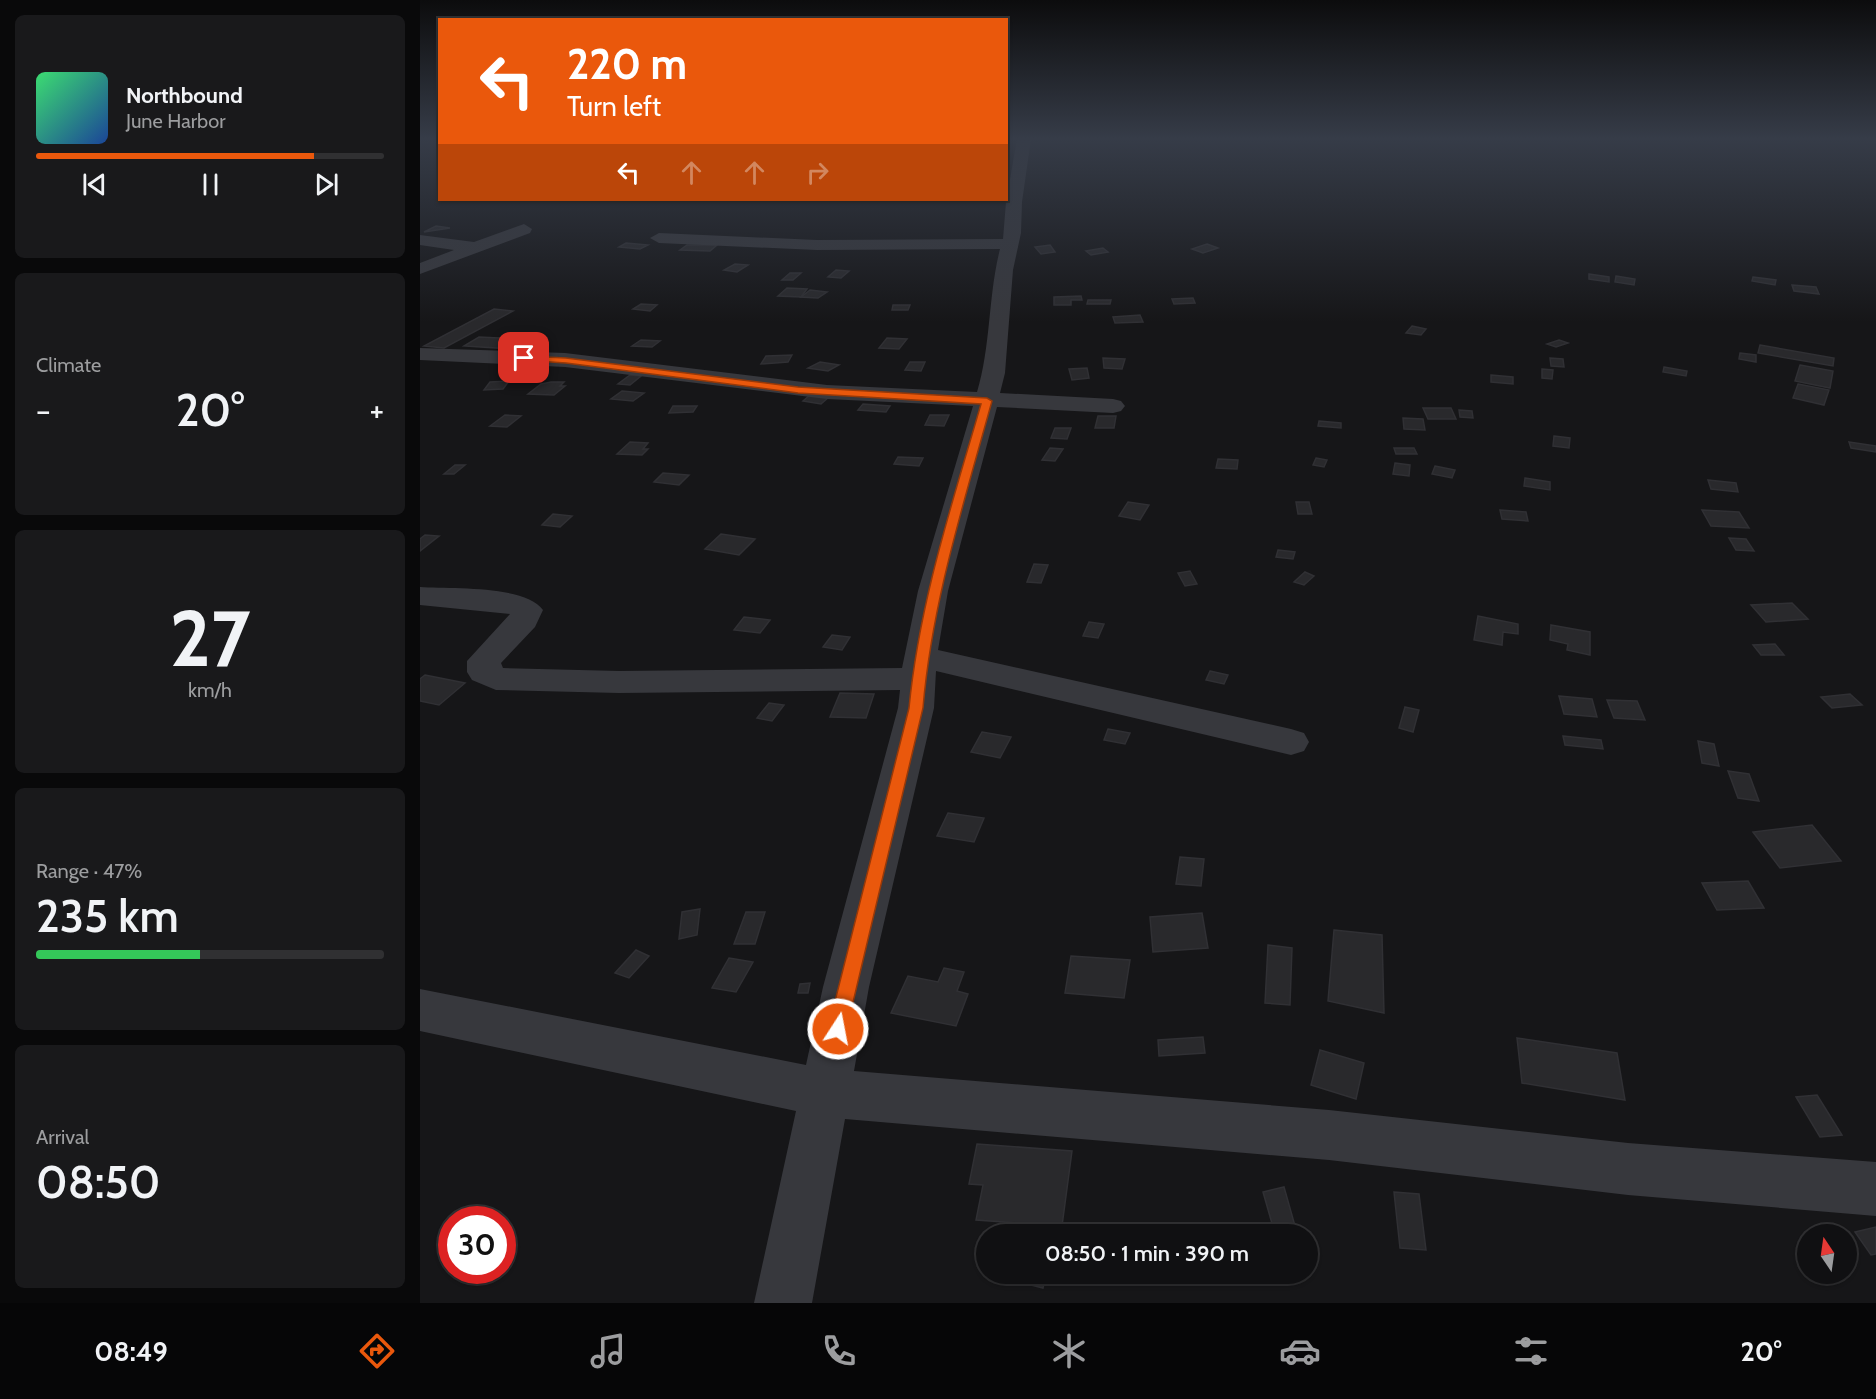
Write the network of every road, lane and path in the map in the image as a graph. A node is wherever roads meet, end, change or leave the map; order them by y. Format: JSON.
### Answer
{"nodes":[{"id":1,"x":1013,"y":200,"type":"edge"},
{"id":2,"x":524,"y":229,"type":"dead end"},
{"id":3,"x":659,"y":238,"type":"dead end"},
{"id":4,"x":420,"y":240,"type":"edge"},
{"id":5,"x":1009,"y":244,"type":"junction"},
{"id":6,"x":476,"y":247,"type":"junction"},
{"id":7,"x":420,"y":269,"type":"edge"},
{"id":8,"x":420,"y":354,"type":"edge"},
{"id":9,"x":987,"y":401,"type":"junction"},
{"id":10,"x":1113,"y":406,"type":"dead end"},
{"id":11,"x":420,"y":596,"type":"edge"},
{"id":12,"x":919,"y":668,"type":"junction"},
{"id":13,"x":1291,"y":742,"type":"dead end"},
{"id":14,"x":420,"y":1010,"type":"edge"},
{"id":15,"x":825,"y":1093,"type":"junction"},
{"id":16,"x":1876,"y":1189,"type":"edge"},
{"id":17,"x":783,"y":1303,"type":"edge"}],
"edges":[{"from":1,"to":5,"type":"street"},
{"from":2,"to":6,"type":"street"},
{"from":3,"to":5,"type":"street"},
{"from":4,"to":6,"type":"street"},
{"from":5,"to":9,"type":"street"},
{"from":6,"to":7,"type":"street"},
{"from":8,"to":9,"type":"street"},
{"from":9,"to":10,"type":"street"},
{"from":9,"to":12,"type":"street"},
{"from":11,"to":12,"type":"street"},
{"from":12,"to":13,"type":"street"},
{"from":12,"to":15,"type":"street"},
{"from":14,"to":15,"type":"street"},
{"from":15,"to":16,"type":"street"},
{"from":15,"to":17,"type":"street"}]}
